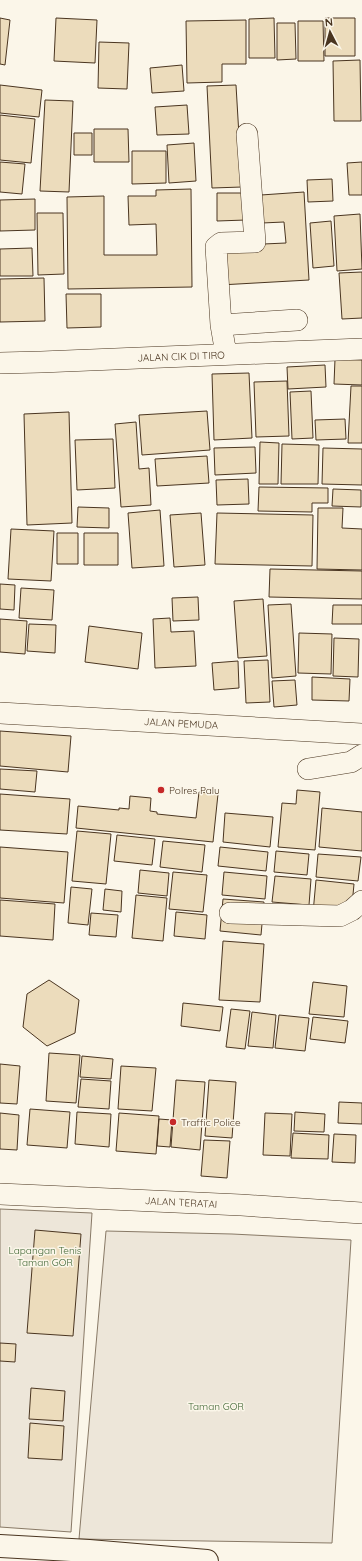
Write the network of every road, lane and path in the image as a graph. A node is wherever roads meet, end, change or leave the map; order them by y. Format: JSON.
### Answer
{"nodes":[{"id":1,"x":247,"y":134,"type":"dead end"},
{"id":2,"x":297,"y":320,"type":"dead end"},
{"id":3,"x":221,"y":325,"type":"junction"},
{"id":4,"x":362,"y":349,"type":"edge"},
{"id":5,"x":226,"y":354,"type":"junction"},
{"id":6,"x":0,"y":362,"type":"edge"},
{"id":7,"x":0,"y":713,"type":"edge"},
{"id":8,"x":362,"y":734,"type":"edge"},
{"id":9,"x":362,"y":755,"type":"edge"},
{"id":10,"x":308,"y":768,"type":"dead end"},
{"id":11,"x":362,"y":901,"type":"edge"},
{"id":12,"x":230,"y":913,"type":"dead end"},
{"id":13,"x":0,"y":1194,"type":"edge"},
{"id":14,"x":362,"y":1213,"type":"edge"},
{"id":15,"x":0,"y":1546,"type":"edge"},
{"id":16,"x":88,"y":1556,"type":"edge"},
{"id":17,"x":0,"y":1560,"type":"edge"},
{"id":18,"x":10,"y":1561,"type":"edge"},
{"id":19,"x":207,"y":1561,"type":"edge"}],
"edges":[{"from":1,"to":3,"type":"street"},
{"from":2,"to":3,"type":"street"},
{"from":3,"to":5,"type":"street"},
{"from":4,"to":5,"type":"street","name":"JALAN CIK DI TIRO"},
{"from":5,"to":6,"type":"street","name":"JALAN CIK DI TIRO"},
{"from":7,"to":8,"type":"street","name":"JALAN PEMUDA"},
{"from":9,"to":10,"type":"street"},
{"from":11,"to":12,"type":"street"},
{"from":13,"to":14,"type":"street","name":"JALAN TERATAI"},
{"from":15,"to":16,"type":"main road"},
{"from":16,"to":19,"type":"main road"},
{"from":17,"to":18,"type":"main road"}]}
